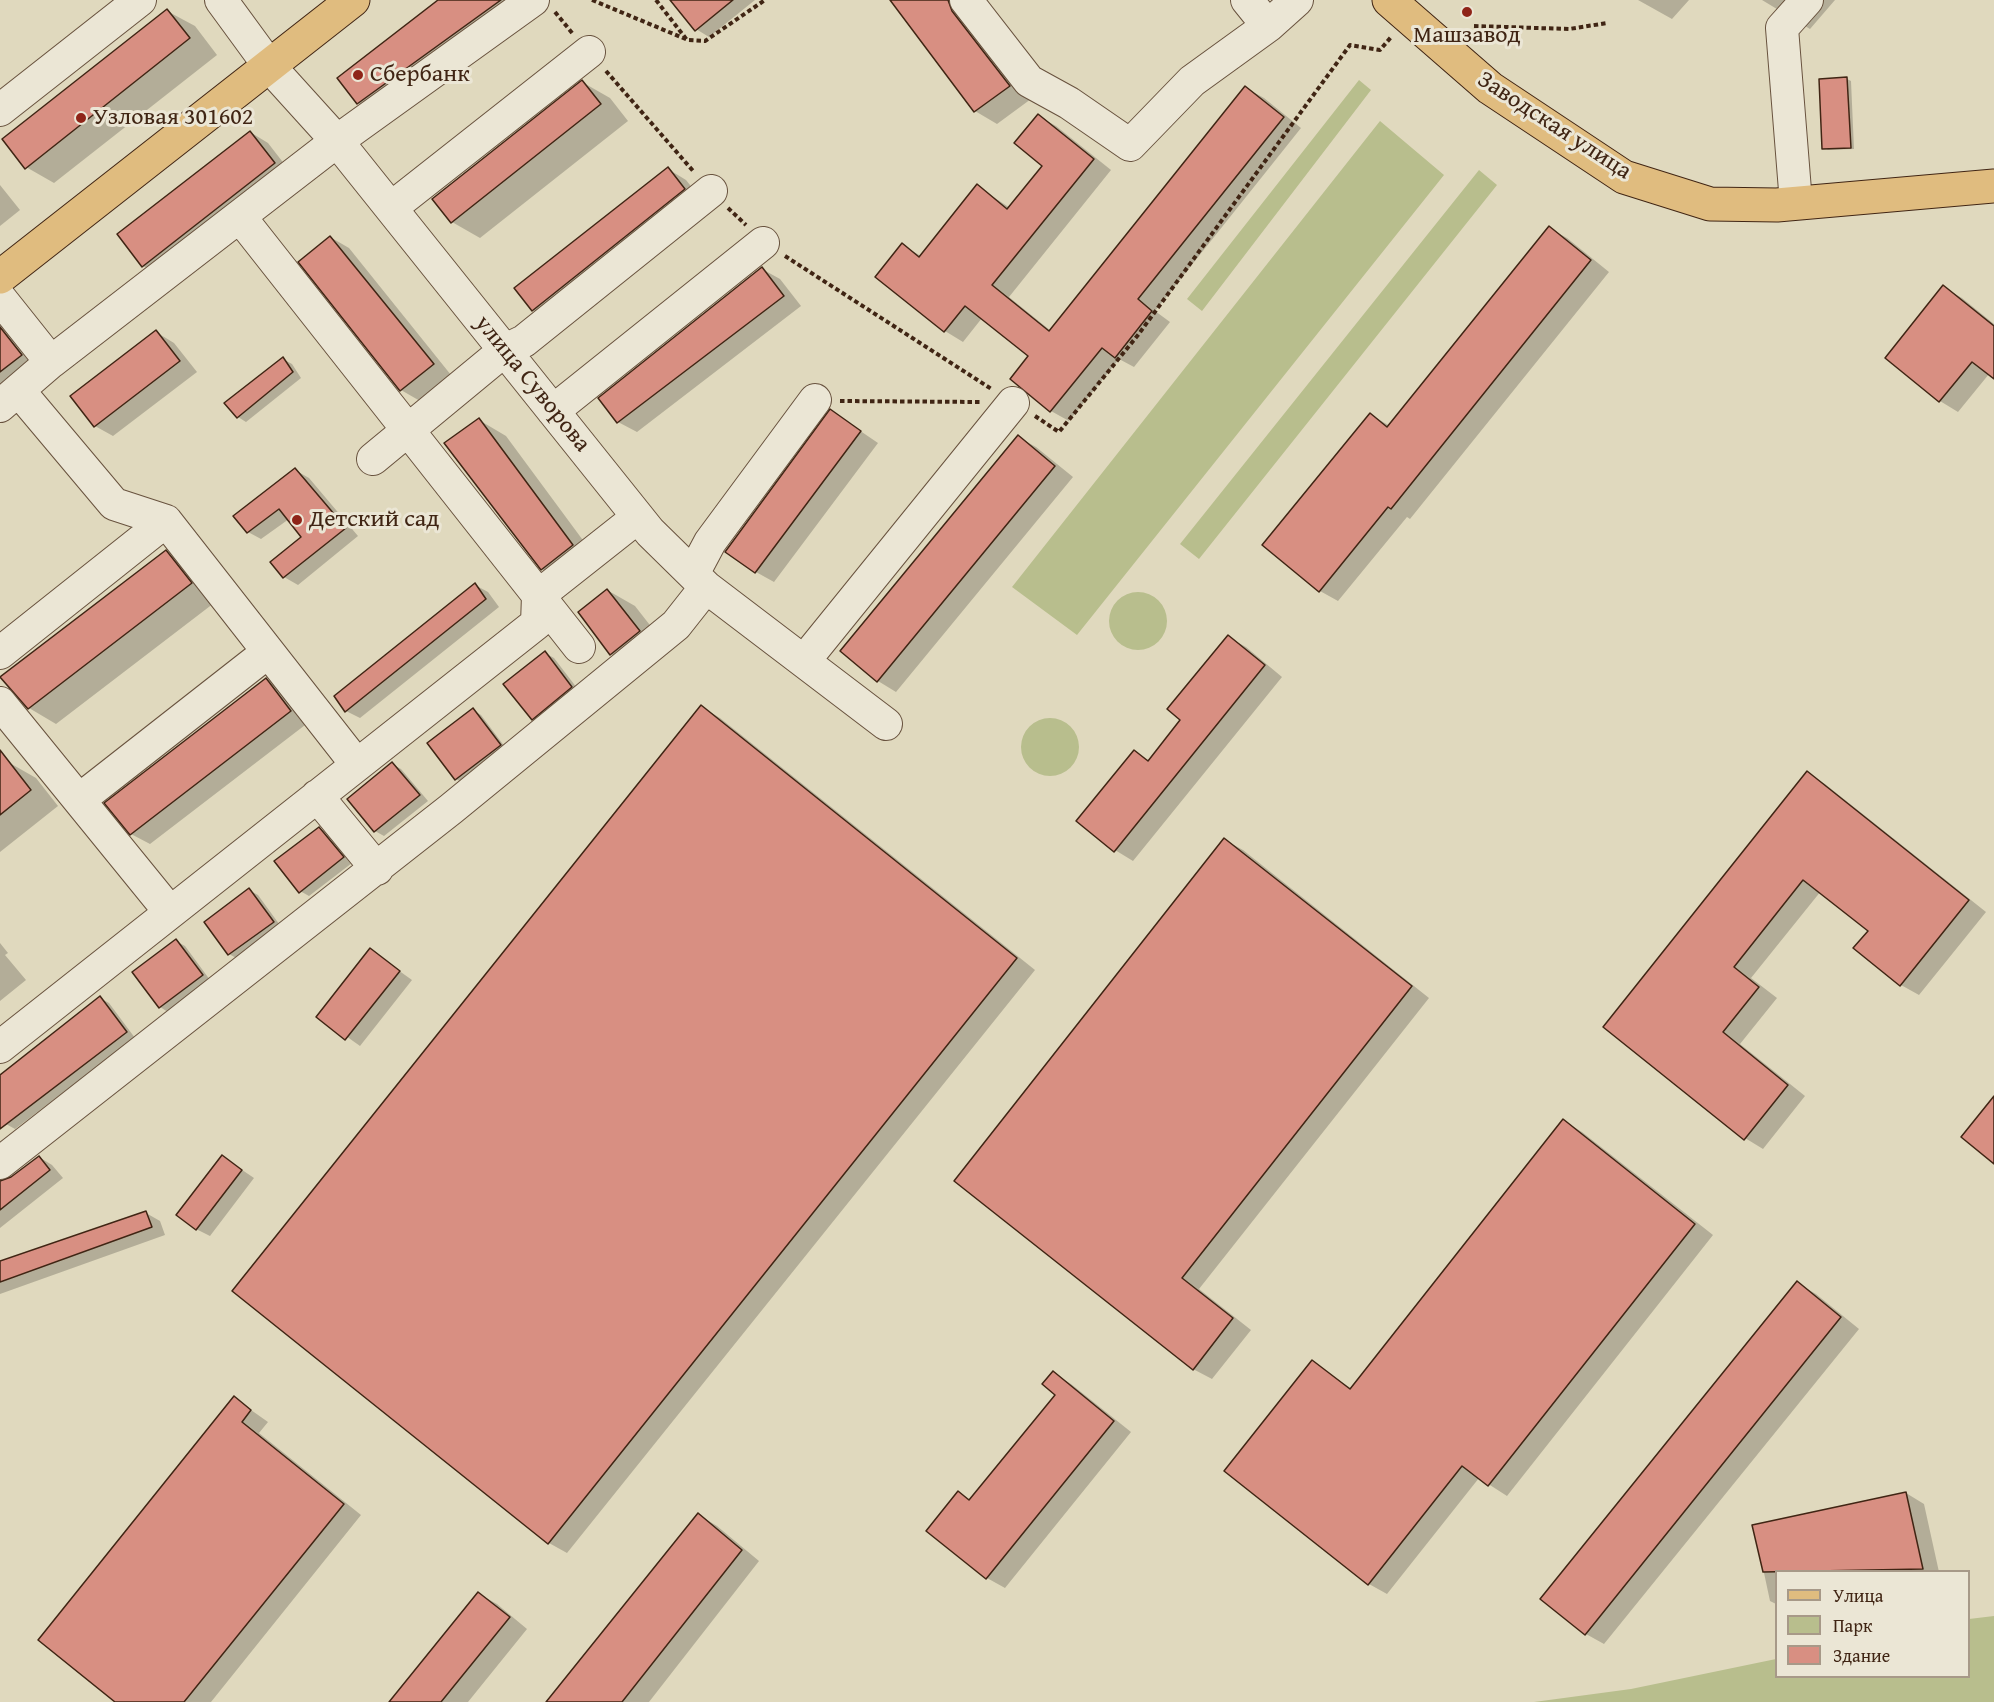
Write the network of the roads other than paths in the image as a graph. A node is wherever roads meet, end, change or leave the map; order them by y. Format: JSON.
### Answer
{"nodes":[{"id":1,"x":140,"y":0,"type":"edge"},
{"id":2,"x":221,"y":0,"type":"edge"},
{"id":3,"x":353,"y":0,"type":"edge"},
{"id":4,"x":966,"y":0,"type":"edge"},
{"id":5,"x":1247,"y":0,"type":"edge"},
{"id":6,"x":1297,"y":0,"type":"edge"},
{"id":7,"x":1807,"y":0,"type":"edge"},
{"id":8,"x":542,"y":4,"type":"edge"},
{"id":9,"x":1399,"y":8,"type":"edge"},
{"id":10,"x":1268,"y":26,"type":"junction"},
{"id":11,"x":589,"y":52,"type":"road end"},
{"id":12,"x":270,"y":67,"type":"junction"},
{"id":13,"x":0,"y":110,"type":"edge"},
{"id":14,"x":337,"y":141,"type":"junction"},
{"id":15,"x":1994,"y":186,"type":"edge"},
{"id":16,"x":711,"y":191,"type":"road end"},
{"id":17,"x":1796,"y":203,"type":"junction"},
{"id":18,"x":391,"y":208,"type":"junction"},
{"id":19,"x":240,"y":217,"type":"junction"},
{"id":20,"x":764,"y":243,"type":"road end"},
{"id":21,"x":0,"y":277,"type":"edge"},
{"id":22,"x":0,"y":298,"type":"edge"},
{"id":23,"x":505,"y":350,"type":"junction"},
{"id":24,"x":51,"y":362,"type":"junction"},
{"id":25,"x":10,"y":398,"type":"edge"},
{"id":26,"x":815,"y":400,"type":"road end"},
{"id":27,"x":1013,"y":402,"type":"road end"},
{"id":28,"x":553,"y":411,"type":"junction"},
{"id":29,"x":408,"y":430,"type":"junction"},
{"id":30,"x":374,"y":459,"type":"dead end"},
{"id":31,"x":638,"y":517,"type":"junction"},
{"id":32,"x":166,"y":521,"type":"junction"},
{"id":33,"x":700,"y":580,"type":"junction"},
{"id":34,"x":538,"y":596,"type":"junction"},
{"id":35,"x":579,"y":647,"type":"dead end"},
{"id":36,"x":268,"y":652,"type":"junction"},
{"id":37,"x":0,"y":653,"type":"edge"},
{"id":38,"x":804,"y":661,"type":"junction"},
{"id":39,"x":5,"y":720,"type":"edge"},
{"id":40,"x":886,"y":724,"type":"dead end"},
{"id":41,"x":357,"y":765,"type":"junction"},
{"id":42,"x":317,"y":796,"type":"junction"},
{"id":43,"x":79,"y":800,"type":"junction"},
{"id":44,"x":377,"y":869,"type":"junction"},
{"id":45,"x":170,"y":912,"type":"junction"},
{"id":46,"x":0,"y":1047,"type":"edge"},
{"id":47,"x":0,"y":1163,"type":"edge"}],
"edges":[{"from":1,"to":13,"type":"street"},
{"from":2,"to":12,"type":"street","name":"улица Суворова"},
{"from":3,"to":12,"type":"main road"},
{"from":4,"to":10,"type":"street"},
{"from":5,"to":10,"type":"street"},
{"from":6,"to":10,"type":"street"},
{"from":7,"to":17,"type":"street"},
{"from":8,"to":14,"type":"street"},
{"from":9,"to":17,"type":"main road","name":"Заводская улица"},
{"from":11,"to":18,"type":"street"},
{"from":12,"to":14,"type":"street","name":"улица Суворова"},
{"from":12,"to":21,"type":"main road"},
{"from":14,"to":18,"type":"street","name":"улица Суворова"},
{"from":14,"to":19,"type":"street"},
{"from":15,"to":17,"type":"main road","name":"Заводская улица"},
{"from":16,"to":23,"type":"street"},
{"from":18,"to":23,"type":"street","name":"улица Суворова"},
{"from":19,"to":24,"type":"street"},
{"from":19,"to":29,"type":"street"},
{"from":20,"to":28,"type":"street"},
{"from":22,"to":24,"type":"street"},
{"from":23,"to":28,"type":"street","name":"улица Суворова"},
{"from":23,"to":29,"type":"street"},
{"from":24,"to":25,"type":"street"},
{"from":25,"to":32,"type":"street"},
{"from":26,"to":33,"type":"street"},
{"from":27,"to":38,"type":"street"},
{"from":28,"to":31,"type":"street","name":"улица Суворова"},
{"from":29,"to":30,"type":"street"},
{"from":29,"to":34,"type":"street"},
{"from":31,"to":33,"type":"street","name":"улица Суворова"},
{"from":31,"to":34,"type":"street"},
{"from":32,"to":36,"type":"street"},
{"from":32,"to":37,"type":"street"},
{"from":33,"to":38,"type":"street","name":"улица Суворова"},
{"from":33,"to":44,"type":"street"},
{"from":34,"to":35,"type":"street"},
{"from":34,"to":41,"type":"street"},
{"from":36,"to":41,"type":"street"},
{"from":36,"to":43,"type":"street"},
{"from":38,"to":40,"type":"street","name":"улица Суворова"},
{"from":39,"to":43,"type":"street"},
{"from":41,"to":42,"type":"street"},
{"from":42,"to":44,"type":"street"},
{"from":42,"to":45,"type":"street"},
{"from":43,"to":45,"type":"street"},
{"from":44,"to":47,"type":"street"},
{"from":45,"to":46,"type":"street"}]}
